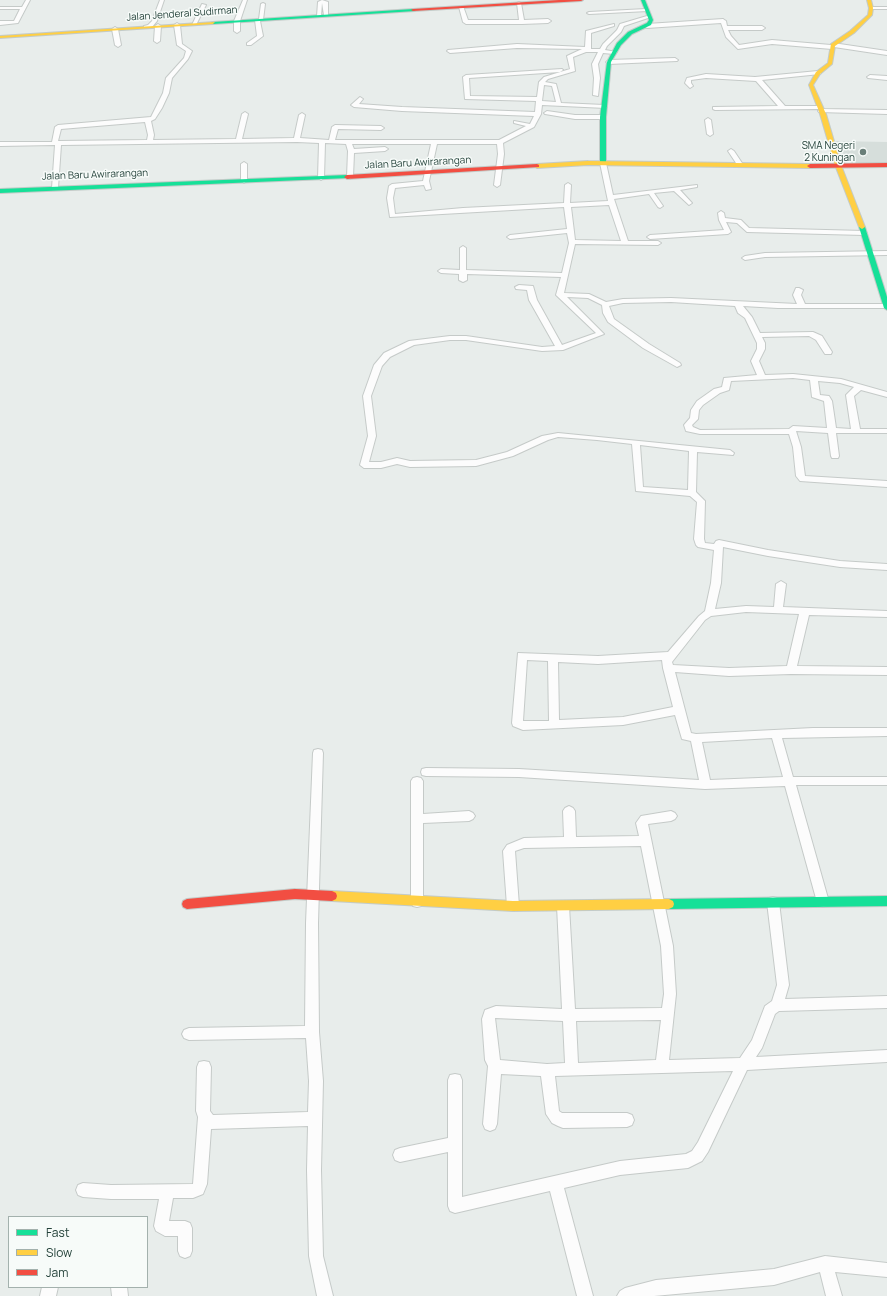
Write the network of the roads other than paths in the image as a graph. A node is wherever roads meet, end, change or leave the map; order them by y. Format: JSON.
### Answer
{"nodes":[{"id":1,"x":6,"y":0,"type":"edge"},
{"id":2,"x":28,"y":0,"type":"edge"},
{"id":3,"x":162,"y":0,"type":"edge"},
{"id":4,"x":245,"y":0,"type":"edge"},
{"id":5,"x":582,"y":0,"type":"edge"},
{"id":6,"x":643,"y":0,"type":"edge"},
{"id":7,"x":519,"y":3,"type":"junction"},
{"id":8,"x":263,"y":4,"type":"dead end"},
{"id":9,"x":870,"y":4,"type":"edge"},
{"id":10,"x":204,"y":5,"type":"dead end"},
{"id":11,"x":462,"y":7,"type":"junction"},
{"id":12,"x":0,"y":8,"type":"edge"},
{"id":13,"x":23,"y":8,"type":"junction"},
{"id":14,"x":887,"y":8,"type":"edge"},
{"id":15,"x":617,"y":11,"type":"junction"},
{"id":16,"x":589,"y":13,"type":"dead end"},
{"id":17,"x":623,"y":18,"type":"dead end"},
{"id":18,"x":648,"y":18,"type":"junction"},
{"id":19,"x":259,"y":20,"type":"junction"},
{"id":20,"x":237,"y":21,"type":"junction"},
{"id":21,"x":548,"y":21,"type":"dead end"},
{"id":22,"x":522,"y":22,"type":"junction"},
{"id":23,"x":529,"y":22,"type":"junction"},
{"id":24,"x":0,"y":24,"type":"edge"},
{"id":25,"x":194,"y":24,"type":"junction"},
{"id":26,"x":177,"y":25,"type":"junction"},
{"id":27,"x":612,"y":25,"type":"dead end"},
{"id":28,"x":158,"y":26,"type":"junction"},
{"id":29,"x":146,"y":27,"type":"junction"},
{"id":30,"x":530,"y":28,"type":"dead end"},
{"id":31,"x":725,"y":28,"type":"junction"},
{"id":32,"x":762,"y":28,"type":"dead end"},
{"id":33,"x":116,"y":29,"type":"junction"},
{"id":34,"x":236,"y":31,"type":"dead end"},
{"id":35,"x":0,"y":37,"type":"edge"},
{"id":36,"x":157,"y":41,"type":"dead end"},
{"id":37,"x":249,"y":44,"type":"dead end"},
{"id":38,"x":118,"y":46,"type":"dead end"},
{"id":39,"x":832,"y":46,"type":"junction"},
{"id":40,"x":587,"y":49,"type":"junction"},
{"id":41,"x":450,"y":52,"type":"dead end"},
{"id":42,"x":608,"y":52,"type":"junction"},
{"id":43,"x":887,"y":53,"type":"edge"},
{"id":44,"x":675,"y":60,"type":"dead end"},
{"id":45,"x":574,"y":69,"type":"junction"},
{"id":46,"x":603,"y":69,"type":"junction"},
{"id":47,"x":874,"y":69,"type":"dead end"},
{"id":48,"x":818,"y":73,"type":"junction"},
{"id":49,"x":870,"y":77,"type":"dead end"},
{"id":50,"x":878,"y":78,"type":"junction"},
{"id":51,"x":887,"y":78,"type":"edge"},
{"id":52,"x":758,"y":79,"type":"junction"},
{"id":53,"x":541,"y":83,"type":"junction"},
{"id":54,"x":690,"y":86,"type":"dead end"},
{"id":55,"x":360,"y":99,"type":"dead end"},
{"id":56,"x":540,"y":101,"type":"junction"},
{"id":57,"x":560,"y":104,"type":"junction"},
{"id":58,"x":601,"y":107,"type":"junction"},
{"id":59,"x":783,"y":107,"type":"junction"},
{"id":60,"x":715,"y":108,"type":"dead end"},
{"id":61,"x":820,"y":109,"type":"junction"},
{"id":62,"x":887,"y":112,"type":"edge"},
{"id":63,"x":547,"y":113,"type":"dead end"},
{"id":64,"x":245,"y":114,"type":"dead end"},
{"id":65,"x":538,"y":114,"type":"junction"},
{"id":66,"x":302,"y":115,"type":"dead end"},
{"id":67,"x":558,"y":115,"type":"junction"},
{"id":68,"x":601,"y":117,"type":"junction"},
{"id":69,"x":148,"y":120,"type":"junction"},
{"id":70,"x":708,"y":120,"type":"dead end"},
{"id":71,"x":516,"y":122,"type":"dead end"},
{"id":72,"x":532,"y":126,"type":"junction"},
{"id":73,"x":381,"y":128,"type":"dead end"},
{"id":74,"x":710,"y":134,"type":"dead end"},
{"id":75,"x":239,"y":140,"type":"junction"},
{"id":76,"x":297,"y":140,"type":"junction"},
{"id":77,"x":322,"y":141,"type":"junction"},
{"id":78,"x":149,"y":142,"type":"junction"},
{"id":79,"x":332,"y":142,"type":"junction"},
{"id":80,"x":349,"y":142,"type":"junction"},
{"id":81,"x":434,"y":142,"type":"junction"},
{"id":82,"x":500,"y":142,"type":"junction"},
{"id":83,"x":57,"y":143,"type":"junction"},
{"id":84,"x":0,"y":144,"type":"edge"},
{"id":85,"x":385,"y":150,"type":"dead end"},
{"id":86,"x":351,"y":151,"type":"junction"},
{"id":87,"x":732,"y":151,"type":"dead end"},
{"id":88,"x":603,"y":163,"type":"junction"},
{"id":89,"x":244,"y":164,"type":"dead end"},
{"id":90,"x":838,"y":165,"type":"junction"},
{"id":91,"x":887,"y":165,"type":"edge"},
{"id":92,"x":740,"y":166,"type":"junction"},
{"id":93,"x":498,"y":169,"type":"junction"},
{"id":94,"x":429,"y":173,"type":"junction"},
{"id":95,"x":350,"y":177,"type":"junction"},
{"id":96,"x":321,"y":178,"type":"junction"},
{"id":97,"x":244,"y":181,"type":"junction"},
{"id":98,"x":497,"y":185,"type":"dead end"},
{"id":99,"x":568,"y":185,"type":"dead end"},
{"id":100,"x":695,"y":186,"type":"dead end"},
{"id":101,"x":55,"y":188,"type":"junction"},
{"id":102,"x":677,"y":190,"type":"junction"},
{"id":103,"x":0,"y":191,"type":"edge"},
{"id":104,"x":651,"y":193,"type":"junction"},
{"id":105,"x":612,"y":200,"type":"junction"},
{"id":106,"x":688,"y":203,"type":"dead end"},
{"id":107,"x":567,"y":206,"type":"junction"},
{"id":108,"x":660,"y":206,"type":"dead end"},
{"id":109,"x":721,"y":213,"type":"dead end"},
{"id":110,"x":722,"y":220,"type":"junction"},
{"id":111,"x":569,"y":231,"type":"junction"},
{"id":112,"x":864,"y":233,"type":"junction"},
{"id":113,"x":650,"y":236,"type":"dead end"},
{"id":114,"x":510,"y":237,"type":"dead end"},
{"id":115,"x":575,"y":242,"type":"dead end"},
{"id":116,"x":625,"y":243,"type":"junction"},
{"id":117,"x":658,"y":243,"type":"dead end"},
{"id":118,"x":463,"y":248,"type":"dead end"},
{"id":119,"x":870,"y":253,"type":"junction"},
{"id":120,"x":887,"y":253,"type":"edge"},
{"id":121,"x":745,"y":258,"type":"dead end"},
{"id":122,"x":441,"y":271,"type":"dead end"},
{"id":123,"x":564,"y":275,"type":"junction"},
{"id":124,"x":463,"y":276,"type":"junction"},
{"id":125,"x":519,"y":287,"type":"dead end"},
{"id":126,"x":800,"y":290,"type":"dead end"},
{"id":127,"x":563,"y":295,"type":"junction"},
{"id":128,"x":605,"y":304,"type":"junction"},
{"id":129,"x":738,"y":304,"type":"junction"},
{"id":130,"x":886,"y":304,"type":"edge"},
{"id":131,"x":802,"y":306,"type":"junction"},
{"id":132,"x":757,"y":335,"type":"junction"},
{"id":133,"x":560,"y":348,"type":"junction"},
{"id":134,"x":828,"y":352,"type":"dead end"},
{"id":135,"x":677,"y":365,"type":"dead end"},
{"id":136,"x":761,"y":376,"type":"junction"},
{"id":137,"x":814,"y":378,"type":"junction"},
{"id":138,"x":859,"y":387,"type":"junction"},
{"id":139,"x":887,"y":395,"type":"edge"},
{"id":140,"x":831,"y":430,"type":"junction"},
{"id":141,"x":792,"y":431,"type":"junction"},
{"id":142,"x":887,"y":431,"type":"edge"},
{"id":143,"x":856,"y":432,"type":"junction"},
{"id":144,"x":636,"y":443,"type":"junction"},
{"id":145,"x":693,"y":449,"type":"junction"},
{"id":146,"x":730,"y":454,"type":"dead end"},
{"id":147,"x":835,"y":456,"type":"dead end"},
{"id":148,"x":887,"y":484,"type":"edge"},
{"id":149,"x":692,"y":493,"type":"junction"},
{"id":150,"x":717,"y":548,"type":"junction"},
{"id":151,"x":887,"y":567,"type":"edge"},
{"id":152,"x":781,"y":584,"type":"dead end"},
{"id":153,"x":778,"y":610,"type":"junction"},
{"id":154,"x":805,"y":610,"type":"junction"},
{"id":155,"x":710,"y":613,"type":"junction"},
{"id":156,"x":887,"y":614,"type":"edge"},
{"id":157,"x":670,"y":656,"type":"junction"},
{"id":158,"x":553,"y":658,"type":"junction"},
{"id":159,"x":668,"y":668,"type":"junction"},
{"id":160,"x":791,"y":670,"type":"junction"},
{"id":161,"x":887,"y":671,"type":"edge"},
{"id":162,"x":680,"y":710,"type":"junction"},
{"id":163,"x":554,"y":724,"type":"junction"},
{"id":164,"x":887,"y":732,"type":"edge"},
{"id":165,"x":776,"y":734,"type":"junction"},
{"id":166,"x":696,"y":738,"type":"junction"},
{"id":167,"x":318,"y":753,"type":"dead end"},
{"id":168,"x":426,"y":772,"type":"dead end"},
{"id":169,"x":417,"y":780,"type":"dead end"},
{"id":170,"x":790,"y":781,"type":"junction"},
{"id":171,"x":887,"y":781,"type":"edge"},
{"id":172,"x":705,"y":785,"type":"junction"},
{"id":173,"x":569,"y":811,"type":"dead end"},
{"id":174,"x":469,"y":816,"type":"dead end"},
{"id":175,"x":670,"y":816,"type":"dead end"},
{"id":176,"x":418,"y":819,"type":"junction"},
{"id":177,"x":645,"y":841,"type":"junction"},
{"id":178,"x":570,"y":842,"type":"junction"},
{"id":179,"x":312,"y":894,"type":"junction"},
{"id":180,"x":887,"y":901,"type":"edge"},
{"id":181,"x":417,"y":902,"type":"junction"},
{"id":182,"x":772,"y":902,"type":"junction"},
{"id":183,"x":823,"y":902,"type":"junction"},
{"id":184,"x":658,"y":903,"type":"junction"},
{"id":185,"x":187,"y":904,"type":"dead end"},
{"id":186,"x":513,"y":906,"type":"junction"},
{"id":187,"x":563,"y":906,"type":"junction"},
{"id":188,"x":887,"y":1002,"type":"edge"},
{"id":189,"x":777,"y":1005,"type":"junction"},
{"id":190,"x":669,"y":1014,"type":"junction"},
{"id":191,"x":570,"y":1015,"type":"junction"},
{"id":192,"x":312,"y":1032,"type":"junction"},
{"id":193,"x":189,"y":1034,"type":"dead end"},
{"id":194,"x":887,"y":1056,"type":"edge"},
{"id":195,"x":743,"y":1064,"type":"junction"},
{"id":196,"x":495,"y":1066,"type":"junction"},
{"id":197,"x":204,"y":1067,"type":"dead end"},
{"id":198,"x":662,"y":1067,"type":"junction"},
{"id":199,"x":572,"y":1068,"type":"junction"},
{"id":200,"x":547,"y":1070,"type":"junction"},
{"id":201,"x":455,"y":1080,"type":"dead end"},
{"id":202,"x":205,"y":1117,"type":"junction"},
{"id":203,"x":314,"y":1119,"type":"junction"},
{"id":204,"x":627,"y":1120,"type":"dead end"},
{"id":205,"x":490,"y":1124,"type":"dead end"},
{"id":206,"x":455,"y":1143,"type":"junction"},
{"id":207,"x":400,"y":1155,"type":"dead end"},
{"id":208,"x":555,"y":1183,"type":"junction"},
{"id":209,"x":83,"y":1190,"type":"dead end"},
{"id":210,"x":167,"y":1191,"type":"junction"},
{"id":211,"x":186,"y":1251,"type":"dead end"},
{"id":212,"x":825,"y":1263,"type":"junction"},
{"id":213,"x":887,"y":1270,"type":"edge"},
{"id":214,"x":325,"y":1296,"type":"edge"},
{"id":215,"x":585,"y":1296,"type":"edge"},
{"id":216,"x":626,"y":1296,"type":"edge"},
{"id":217,"x":834,"y":1296,"type":"edge"}],
"edges":[{"from":1,"to":12,"type":"street"},
{"from":2,"to":13,"type":"street"},
{"from":3,"to":29,"type":"street"},
{"from":4,"to":20,"type":"street"},
{"from":5,"to":7,"type":"street","name":"Jalan Jenderal Sudirman"},
{"from":6,"to":18,"type":"street"},
{"from":7,"to":11,"type":"street","name":"Jalan Jenderal Sudirman"},
{"from":7,"to":22,"type":"street"},
{"from":8,"to":19,"type":"street"},
{"from":9,"to":14,"type":"street"},
{"from":9,"to":39,"type":"street"},
{"from":10,"to":25,"type":"street"},
{"from":11,"to":19,"type":"street","name":"Jalan Jenderal Sudirman"},
{"from":11,"to":22,"type":"street"},
{"from":12,"to":13,"type":"street"},
{"from":13,"to":24,"type":"street"},
{"from":15,"to":16,"type":"street"},
{"from":15,"to":17,"type":"street"},
{"from":15,"to":18,"type":"street"},
{"from":18,"to":31,"type":"street"},
{"from":18,"to":42,"type":"street"},
{"from":19,"to":20,"type":"street","name":"Jalan Jenderal Sudirman"},
{"from":19,"to":37,"type":"street"},
{"from":20,"to":25,"type":"street","name":"Jalan Jenderal Sudirman"},
{"from":20,"to":34,"type":"street"},
{"from":21,"to":23,"type":"street"},
{"from":22,"to":23,"type":"street"},
{"from":23,"to":30,"type":"street"},
{"from":25,"to":26,"type":"street","name":"Jalan Jenderal Sudirman"},
{"from":26,"to":28,"type":"street","name":"Jalan Jenderal Sudirman"},
{"from":26,"to":69,"type":"street"},
{"from":27,"to":40,"type":"street"},
{"from":28,"to":29,"type":"street","name":"Jalan Jenderal Sudirman"},
{"from":28,"to":36,"type":"street"},
{"from":29,"to":33,"type":"street","name":"Jalan Jenderal Sudirman"},
{"from":31,"to":32,"type":"street"},
{"from":31,"to":39,"type":"street"},
{"from":33,"to":35,"type":"street","name":"Jalan Jenderal Sudirman"},
{"from":33,"to":38,"type":"street"},
{"from":39,"to":43,"type":"street"},
{"from":39,"to":48,"type":"street"},
{"from":40,"to":41,"type":"street"},
{"from":40,"to":42,"type":"street"},
{"from":40,"to":45,"type":"street"},
{"from":42,"to":46,"type":"street"},
{"from":42,"to":46,"type":"street"},
{"from":44,"to":46,"type":"street"},
{"from":45,"to":53,"type":"street"},
{"from":45,"to":56,"type":"street"},
{"from":46,"to":58,"type":"street"},
{"from":47,"to":50,"type":"street"},
{"from":48,"to":52,"type":"street"},
{"from":48,"to":61,"type":"street"},
{"from":49,"to":50,"type":"street"},
{"from":50,"to":51,"type":"street"},
{"from":52,"to":54,"type":"street"},
{"from":52,"to":59,"type":"street"},
{"from":53,"to":56,"type":"street"},
{"from":53,"to":57,"type":"street"},
{"from":55,"to":65,"type":"street"},
{"from":56,"to":57,"type":"street"},
{"from":56,"to":65,"type":"street"},
{"from":57,"to":58,"type":"street"},
{"from":57,"to":67,"type":"street"},
{"from":58,"to":68,"type":"street"},
{"from":59,"to":60,"type":"street"},
{"from":59,"to":61,"type":"street"},
{"from":61,"to":62,"type":"street"},
{"from":61,"to":90,"type":"street"},
{"from":63,"to":67,"type":"street"},
{"from":64,"to":75,"type":"street"},
{"from":65,"to":72,"type":"street"},
{"from":66,"to":76,"type":"street"},
{"from":67,"to":68,"type":"street"},
{"from":68,"to":88,"type":"street"},
{"from":69,"to":78,"type":"street"},
{"from":69,"to":83,"type":"street"},
{"from":70,"to":74,"type":"street"},
{"from":71,"to":72,"type":"street"},
{"from":72,"to":82,"type":"street"},
{"from":73,"to":79,"type":"street"},
{"from":75,"to":76,"type":"street"},
{"from":75,"to":78,"type":"street"},
{"from":76,"to":77,"type":"street"},
{"from":77,"to":79,"type":"street"},
{"from":77,"to":96,"type":"street"},
{"from":78,"to":83,"type":"street"},
{"from":79,"to":80,"type":"street"},
{"from":80,"to":81,"type":"street"},
{"from":80,"to":86,"type":"street"},
{"from":81,"to":82,"type":"street"},
{"from":81,"to":94,"type":"street"},
{"from":82,"to":93,"type":"street"},
{"from":83,"to":84,"type":"street"},
{"from":83,"to":101,"type":"street"},
{"from":85,"to":86,"type":"street"},
{"from":86,"to":95,"type":"street"},
{"from":87,"to":92,"type":"street"},
{"from":88,"to":92,"type":"street","name":"Jalan Baru Awirarangan"},
{"from":88,"to":93,"type":"street","name":"Jalan Baru Awirarangan"},
{"from":88,"to":105,"type":"street"},
{"from":89,"to":97,"type":"street"},
{"from":90,"to":91,"type":"street","name":"Jalan Baru Awirarangan"},
{"from":90,"to":92,"type":"street","name":"Jalan Baru Awirarangan"},
{"from":90,"to":112,"type":"street"},
{"from":93,"to":94,"type":"street","name":"Jalan Baru Awirarangan"},
{"from":93,"to":98,"type":"street"},
{"from":94,"to":95,"type":"street","name":"Jalan Baru Awirarangan"},
{"from":94,"to":107,"type":"street"},
{"from":95,"to":96,"type":"street","name":"Jalan Baru Awirarangan"},
{"from":96,"to":97,"type":"street","name":"Jalan Baru Awirarangan"},
{"from":97,"to":101,"type":"street","name":"Jalan Baru Awirarangan"},
{"from":99,"to":107,"type":"street"},
{"from":100,"to":102,"type":"street"},
{"from":101,"to":103,"type":"street","name":"Jalan Baru Awirarangan"},
{"from":102,"to":104,"type":"street"},
{"from":102,"to":106,"type":"street"},
{"from":104,"to":105,"type":"street"},
{"from":104,"to":108,"type":"street"},
{"from":105,"to":107,"type":"street"},
{"from":105,"to":116,"type":"street"},
{"from":107,"to":111,"type":"street"},
{"from":109,"to":110,"type":"street"},
{"from":110,"to":112,"type":"street"},
{"from":110,"to":113,"type":"street"},
{"from":111,"to":114,"type":"street"},
{"from":111,"to":123,"type":"street"},
{"from":112,"to":119,"type":"street"},
{"from":115,"to":116,"type":"street"},
{"from":116,"to":117,"type":"street"},
{"from":118,"to":124,"type":"street"},
{"from":119,"to":120,"type":"street"},
{"from":119,"to":121,"type":"street"},
{"from":119,"to":130,"type":"street"},
{"from":122,"to":124,"type":"street"},
{"from":123,"to":124,"type":"street"},
{"from":123,"to":127,"type":"street"},
{"from":125,"to":133,"type":"street"},
{"from":126,"to":131,"type":"street"},
{"from":127,"to":128,"type":"street"},
{"from":127,"to":133,"type":"street"},
{"from":128,"to":129,"type":"street"},
{"from":128,"to":135,"type":"street"},
{"from":129,"to":131,"type":"street"},
{"from":129,"to":132,"type":"street"},
{"from":130,"to":131,"type":"street"},
{"from":132,"to":134,"type":"street"},
{"from":132,"to":136,"type":"street"},
{"from":133,"to":144,"type":"street"},
{"from":136,"to":137,"type":"street"},
{"from":136,"to":141,"type":"street"},
{"from":137,"to":138,"type":"street"},
{"from":137,"to":140,"type":"street"},
{"from":138,"to":139,"type":"street"},
{"from":138,"to":143,"type":"street"},
{"from":140,"to":141,"type":"street"},
{"from":140,"to":143,"type":"street"},
{"from":140,"to":147,"type":"street"},
{"from":141,"to":148,"type":"street"},
{"from":142,"to":143,"type":"street"},
{"from":144,"to":145,"type":"street"},
{"from":144,"to":149,"type":"street"},
{"from":145,"to":146,"type":"street"},
{"from":145,"to":149,"type":"street"},
{"from":149,"to":150,"type":"street"},
{"from":150,"to":151,"type":"street"},
{"from":150,"to":155,"type":"street"},
{"from":152,"to":153,"type":"street"},
{"from":153,"to":154,"type":"street"},
{"from":153,"to":155,"type":"street"},
{"from":154,"to":156,"type":"street"},
{"from":154,"to":160,"type":"street"},
{"from":155,"to":157,"type":"street"},
{"from":157,"to":158,"type":"street"},
{"from":157,"to":159,"type":"street"},
{"from":158,"to":163,"type":"street"},
{"from":158,"to":163,"type":"street"},
{"from":159,"to":160,"type":"street"},
{"from":159,"to":162,"type":"street"},
{"from":160,"to":161,"type":"street"},
{"from":162,"to":163,"type":"street"},
{"from":162,"to":166,"type":"street"},
{"from":164,"to":165,"type":"street"},
{"from":165,"to":166,"type":"street"},
{"from":165,"to":170,"type":"street"},
{"from":166,"to":172,"type":"street"},
{"from":167,"to":179,"type":"street"},
{"from":168,"to":172,"type":"street"},
{"from":169,"to":176,"type":"street"},
{"from":170,"to":171,"type":"street"},
{"from":170,"to":172,"type":"street"},
{"from":170,"to":183,"type":"street"},
{"from":173,"to":178,"type":"street"},
{"from":174,"to":176,"type":"street"},
{"from":175,"to":177,"type":"street"},
{"from":176,"to":181,"type":"street"},
{"from":177,"to":178,"type":"street"},
{"from":177,"to":184,"type":"street"},
{"from":178,"to":186,"type":"street"},
{"from":179,"to":181,"type":"street"},
{"from":179,"to":185,"type":"street"},
{"from":179,"to":192,"type":"street"},
{"from":180,"to":183,"type":"street"},
{"from":181,"to":186,"type":"street"},
{"from":182,"to":183,"type":"street"},
{"from":182,"to":184,"type":"street"},
{"from":182,"to":189,"type":"street"},
{"from":184,"to":187,"type":"street"},
{"from":184,"to":190,"type":"street"},
{"from":186,"to":187,"type":"street"},
{"from":187,"to":191,"type":"street"},
{"from":188,"to":189,"type":"street"},
{"from":189,"to":195,"type":"street"},
{"from":190,"to":191,"type":"street"},
{"from":190,"to":198,"type":"street"},
{"from":191,"to":196,"type":"street"},
{"from":191,"to":199,"type":"street"},
{"from":192,"to":193,"type":"street"},
{"from":192,"to":203,"type":"street"},
{"from":194,"to":195,"type":"street"},
{"from":195,"to":198,"type":"street"},
{"from":195,"to":208,"type":"street"},
{"from":196,"to":200,"type":"street"},
{"from":196,"to":205,"type":"street"},
{"from":197,"to":202,"type":"street"},
{"from":198,"to":199,"type":"street"},
{"from":199,"to":200,"type":"street"},
{"from":200,"to":204,"type":"street"},
{"from":201,"to":206,"type":"street"},
{"from":202,"to":203,"type":"street"},
{"from":202,"to":210,"type":"street"},
{"from":203,"to":214,"type":"street"},
{"from":206,"to":207,"type":"street"},
{"from":206,"to":208,"type":"street"},
{"from":208,"to":215,"type":"street"},
{"from":209,"to":210,"type":"street"},
{"from":210,"to":211,"type":"street"},
{"from":212,"to":213,"type":"street"},
{"from":212,"to":216,"type":"street"},
{"from":212,"to":217,"type":"street"}]}
